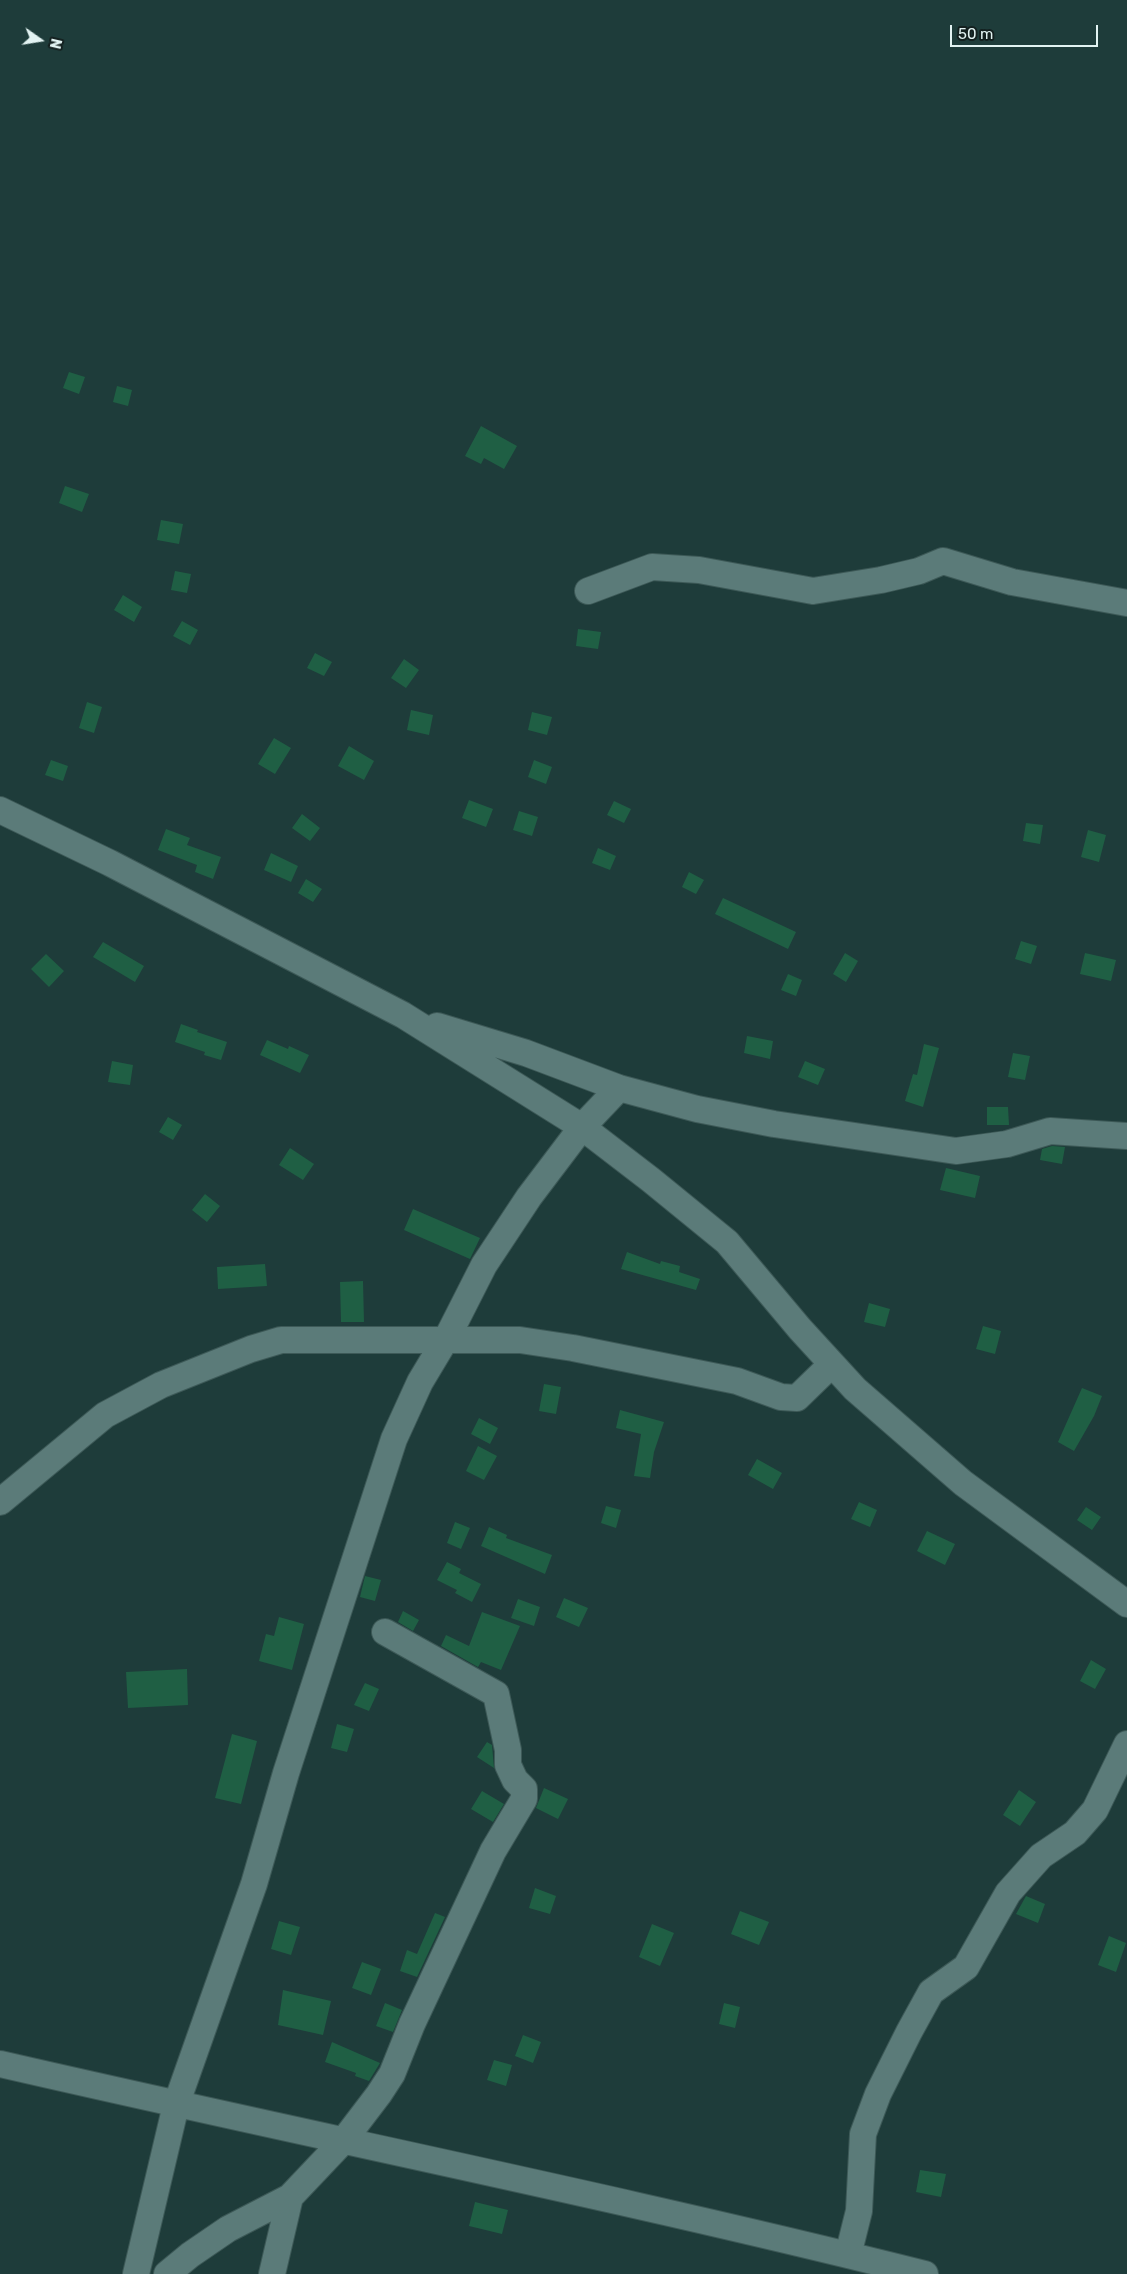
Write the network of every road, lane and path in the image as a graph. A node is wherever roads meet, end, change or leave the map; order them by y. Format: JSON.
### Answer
{"nodes":[{"id":1,"x":588,"y":591,"type":"dead end"},
{"id":2,"x":1127,"y":603,"type":"edge"},
{"id":3,"x":0,"y":810,"type":"edge"},
{"id":4,"x":403,"y":1015,"type":"junction"},
{"id":5,"x":619,"y":1088,"type":"junction"},
{"id":6,"x":582,"y":1127,"type":"junction"},
{"id":7,"x":1127,"y":1136,"type":"edge"},
{"id":8,"x":444,"y":1342,"type":"junction"},
{"id":9,"x":832,"y":1364,"type":"junction"},
{"id":10,"x":0,"y":1502,"type":"edge"},
{"id":11,"x":1127,"y":1604,"type":"edge"},
{"id":12,"x":386,"y":1632,"type":"dead end"},
{"id":13,"x":1127,"y":1744,"type":"edge"},
{"id":14,"x":0,"y":2064,"type":"edge"},
{"id":15,"x":176,"y":2105,"type":"junction"},
{"id":16,"x":344,"y":2140,"type":"junction"},
{"id":17,"x":290,"y":2197,"type":"junction"},
{"id":18,"x":848,"y":2255,"type":"junction"},
{"id":19,"x":136,"y":2274,"type":"edge"},
{"id":20,"x":167,"y":2274,"type":"edge"},
{"id":21,"x":272,"y":2274,"type":"edge"},
{"id":22,"x":925,"y":2274,"type":"edge"}],
"edges":[{"from":1,"to":2,"type":"street"},
{"from":3,"to":4,"type":"street"},
{"from":4,"to":5,"type":"street"},
{"from":4,"to":6,"type":"street"},
{"from":5,"to":6,"type":"street"},
{"from":5,"to":7,"type":"street"},
{"from":6,"to":8,"type":"street"},
{"from":6,"to":9,"type":"street"},
{"from":8,"to":9,"type":"street"},
{"from":8,"to":10,"type":"street"},
{"from":8,"to":15,"type":"street"},
{"from":9,"to":11,"type":"street"},
{"from":12,"to":16,"type":"street"},
{"from":13,"to":18,"type":"street"},
{"from":14,"to":15,"type":"street"},
{"from":15,"to":16,"type":"street"},
{"from":15,"to":19,"type":"street"},
{"from":16,"to":17,"type":"street"},
{"from":16,"to":18,"type":"street"},
{"from":17,"to":20,"type":"street"},
{"from":17,"to":21,"type":"street"},
{"from":18,"to":22,"type":"street"}]}
